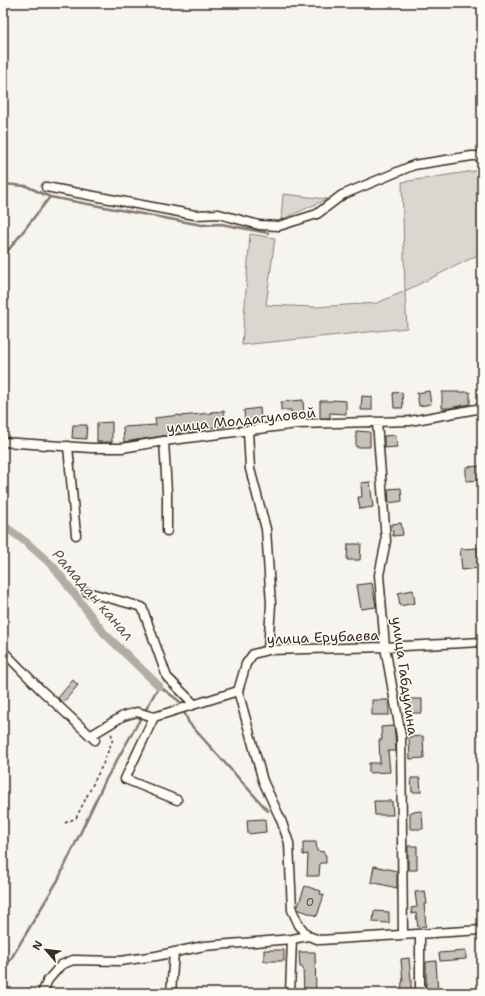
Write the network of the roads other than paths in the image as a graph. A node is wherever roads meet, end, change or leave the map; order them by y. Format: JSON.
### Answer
{"nodes":[{"id":1,"x":482,"y":156,"type":"edge"},
{"id":2,"x":46,"y":187,"type":"dead end"},
{"id":3,"x":482,"y":408,"type":"edge"},
{"id":4,"x":377,"y":422,"type":"junction"},
{"id":5,"x":248,"y":431,"type":"junction"},
{"id":6,"x":164,"y":441,"type":"junction"},
{"id":7,"x":3,"y":442,"type":"edge"},
{"id":8,"x":68,"y":446,"type":"junction"},
{"id":9,"x":167,"y":531,"type":"dead end"},
{"id":10,"x":76,"y":535,"type":"dead end"},
{"id":11,"x":87,"y":592,"type":"dead end"},
{"id":12,"x":482,"y":642,"type":"edge"},
{"id":13,"x":385,"y":647,"type":"junction"},
{"id":14,"x":268,"y":650,"type":"junction"},
{"id":15,"x":3,"y":651,"type":"edge"},
{"id":16,"x":238,"y":691,"type":"junction"},
{"id":17,"x":194,"y":704,"type":"junction"},
{"id":18,"x":154,"y":717,"type":"junction"},
{"id":19,"x":177,"y":800,"type":"dead end"},
{"id":20,"x":482,"y":930,"type":"edge"},
{"id":21,"x":420,"y":934,"type":"junction"},
{"id":22,"x":403,"y":935,"type":"junction"},
{"id":23,"x":308,"y":936,"type":"junction"},
{"id":24,"x":292,"y":940,"type":"junction"},
{"id":25,"x":174,"y":952,"type":"junction"},
{"id":26,"x":42,"y":993,"type":"edge"},
{"id":27,"x":171,"y":993,"type":"edge"},
{"id":28,"x":290,"y":993,"type":"edge"},
{"id":29,"x":420,"y":993,"type":"edge"}],
"edges":[{"from":1,"to":2,"type":"street"},
{"from":3,"to":4,"type":"street","name":"улица Молдагуловой"},
{"from":4,"to":5,"type":"street","name":"улица Молдагуловой"},
{"from":4,"to":13,"type":"street","name":"улица Габдулина"},
{"from":5,"to":6,"type":"street","name":"улица Молдагуловой"},
{"from":5,"to":14,"type":"street"},
{"from":6,"to":8,"type":"street","name":"улица Молдагуловой"},
{"from":6,"to":9,"type":"street"},
{"from":7,"to":8,"type":"street","name":"улица Молдагуловой"},
{"from":8,"to":10,"type":"street"},
{"from":11,"to":17,"type":"street"},
{"from":12,"to":13,"type":"street","name":"улица Ерубаева"},
{"from":13,"to":14,"type":"street","name":"улица Ерубаева"},
{"from":13,"to":22,"type":"street","name":"улица Габдулина"},
{"from":14,"to":16,"type":"street","name":"улица Ерубаева"},
{"from":15,"to":18,"type":"street"},
{"from":16,"to":17,"type":"street"},
{"from":16,"to":23,"type":"street"},
{"from":17,"to":18,"type":"street"},
{"from":18,"to":19,"type":"street"},
{"from":20,"to":21,"type":"street"},
{"from":21,"to":22,"type":"street"},
{"from":21,"to":29,"type":"street"},
{"from":22,"to":23,"type":"street"},
{"from":23,"to":24,"type":"street"},
{"from":24,"to":25,"type":"street"},
{"from":24,"to":28,"type":"street"},
{"from":25,"to":26,"type":"street"},
{"from":25,"to":27,"type":"street"}]}
